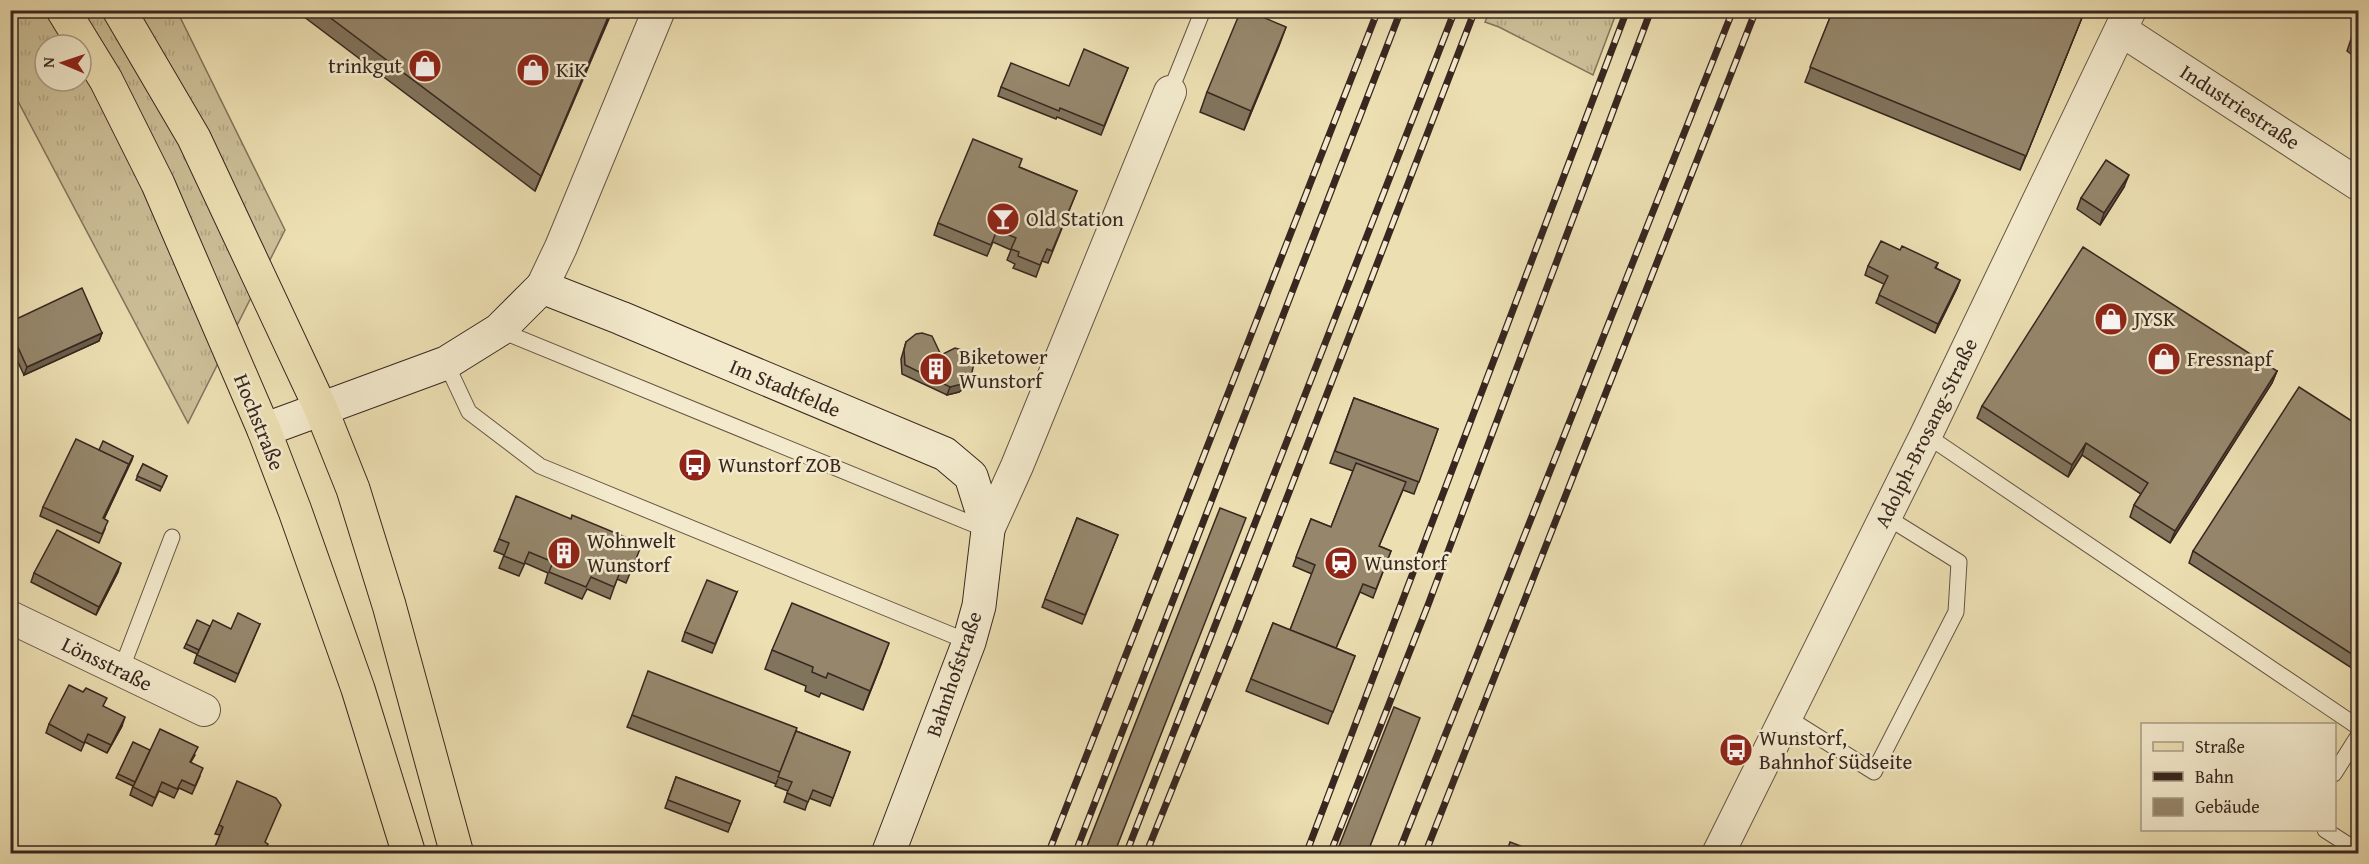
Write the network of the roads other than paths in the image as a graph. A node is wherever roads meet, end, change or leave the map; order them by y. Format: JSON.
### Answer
{"nodes":[{"id":1,"x":63,"y":10,"type":"edge"},
{"id":2,"x":118,"y":10,"type":"edge"},
{"id":3,"x":659,"y":10,"type":"edge"},
{"id":4,"x":1203,"y":10,"type":"edge"},
{"id":5,"x":2125,"y":20,"type":"edge"},
{"id":6,"x":1170,"y":92,"type":"joint"},
{"id":7,"x":2358,"y":184,"type":"edge"},
{"id":8,"x":542,"y":287,"type":"junction"},
{"id":9,"x":499,"y":330,"type":"junction"},
{"id":10,"x":446,"y":363,"type":"junction"},
{"id":11,"x":321,"y":409,"type":"junction"},
{"id":12,"x":264,"y":430,"type":"junction"},
{"id":13,"x":1926,"y":435,"type":"junction"},
{"id":14,"x":1885,"y":516,"type":"junction"},
{"id":15,"x":987,"y":530,"type":"junction"},
{"id":16,"x":172,"y":537,"type":"dead end"},
{"id":17,"x":10,"y":617,"type":"edge"},
{"id":18,"x":969,"y":642,"type":"junction"},
{"id":19,"x":121,"y":670,"type":"junction"},
{"id":20,"x":204,"y":710,"type":"dead end"},
{"id":21,"x":1785,"y":716,"type":"junction"},
{"id":22,"x":2358,"y":727,"type":"edge"},
{"id":23,"x":2358,"y":736,"type":"edge"},
{"id":24,"x":2336,"y":771,"type":"edge"},
{"id":25,"x":2327,"y":831,"type":"edge"},
{"id":26,"x":2358,"y":851,"type":"edge"},
{"id":27,"x":409,"y":854,"type":"edge"},
{"id":28,"x":458,"y":854,"type":"edge"},
{"id":29,"x":888,"y":854,"type":"edge"},
{"id":30,"x":1718,"y":854,"type":"edge"}],
"edges":[{"from":1,"to":12,"type":"main road","name":"Hochstraße"},
{"from":2,"to":11,"type":"main road"},
{"from":3,"to":8,"type":"street"},
{"from":4,"to":6,"type":"lane"},
{"from":5,"to":7,"type":"street","name":"Industriestraße"},
{"from":5,"to":13,"type":"street","name":"Adolph-Brosang-Straße"},
{"from":6,"to":15,"type":"street","name":"Bahnhofstraße"},
{"from":8,"to":9,"type":"street"},
{"from":8,"to":15,"type":"street","name":"Im Stadtfelde"},
{"from":9,"to":10,"type":"street"},
{"from":9,"to":15,"type":"lane"},
{"from":10,"to":11,"type":"street"},
{"from":10,"to":18,"type":"lane"},
{"from":11,"to":12,"type":"street"},
{"from":11,"to":28,"type":"main road"},
{"from":12,"to":27,"type":"main road","name":"Hochstraße"},
{"from":13,"to":14,"type":"street","name":"Adolph-Brosang-Straße"},
{"from":13,"to":22,"type":"lane"},
{"from":14,"to":21,"type":"street","name":"Adolph-Brosang-Straße"},
{"from":14,"to":21,"type":"lane"},
{"from":15,"to":18,"type":"street","name":"Bahnhofstraße"},
{"from":16,"to":19,"type":"lane"},
{"from":17,"to":19,"type":"street","name":"Lönsstraße"},
{"from":18,"to":29,"type":"street","name":"Bahnhofstraße"},
{"from":19,"to":20,"type":"street","name":"Lönsstraße"},
{"from":21,"to":30,"type":"street","name":"Adolph-Brosang-Straße"},
{"from":23,"to":24,"type":"lane"},
{"from":25,"to":26,"type":"lane"}]}
